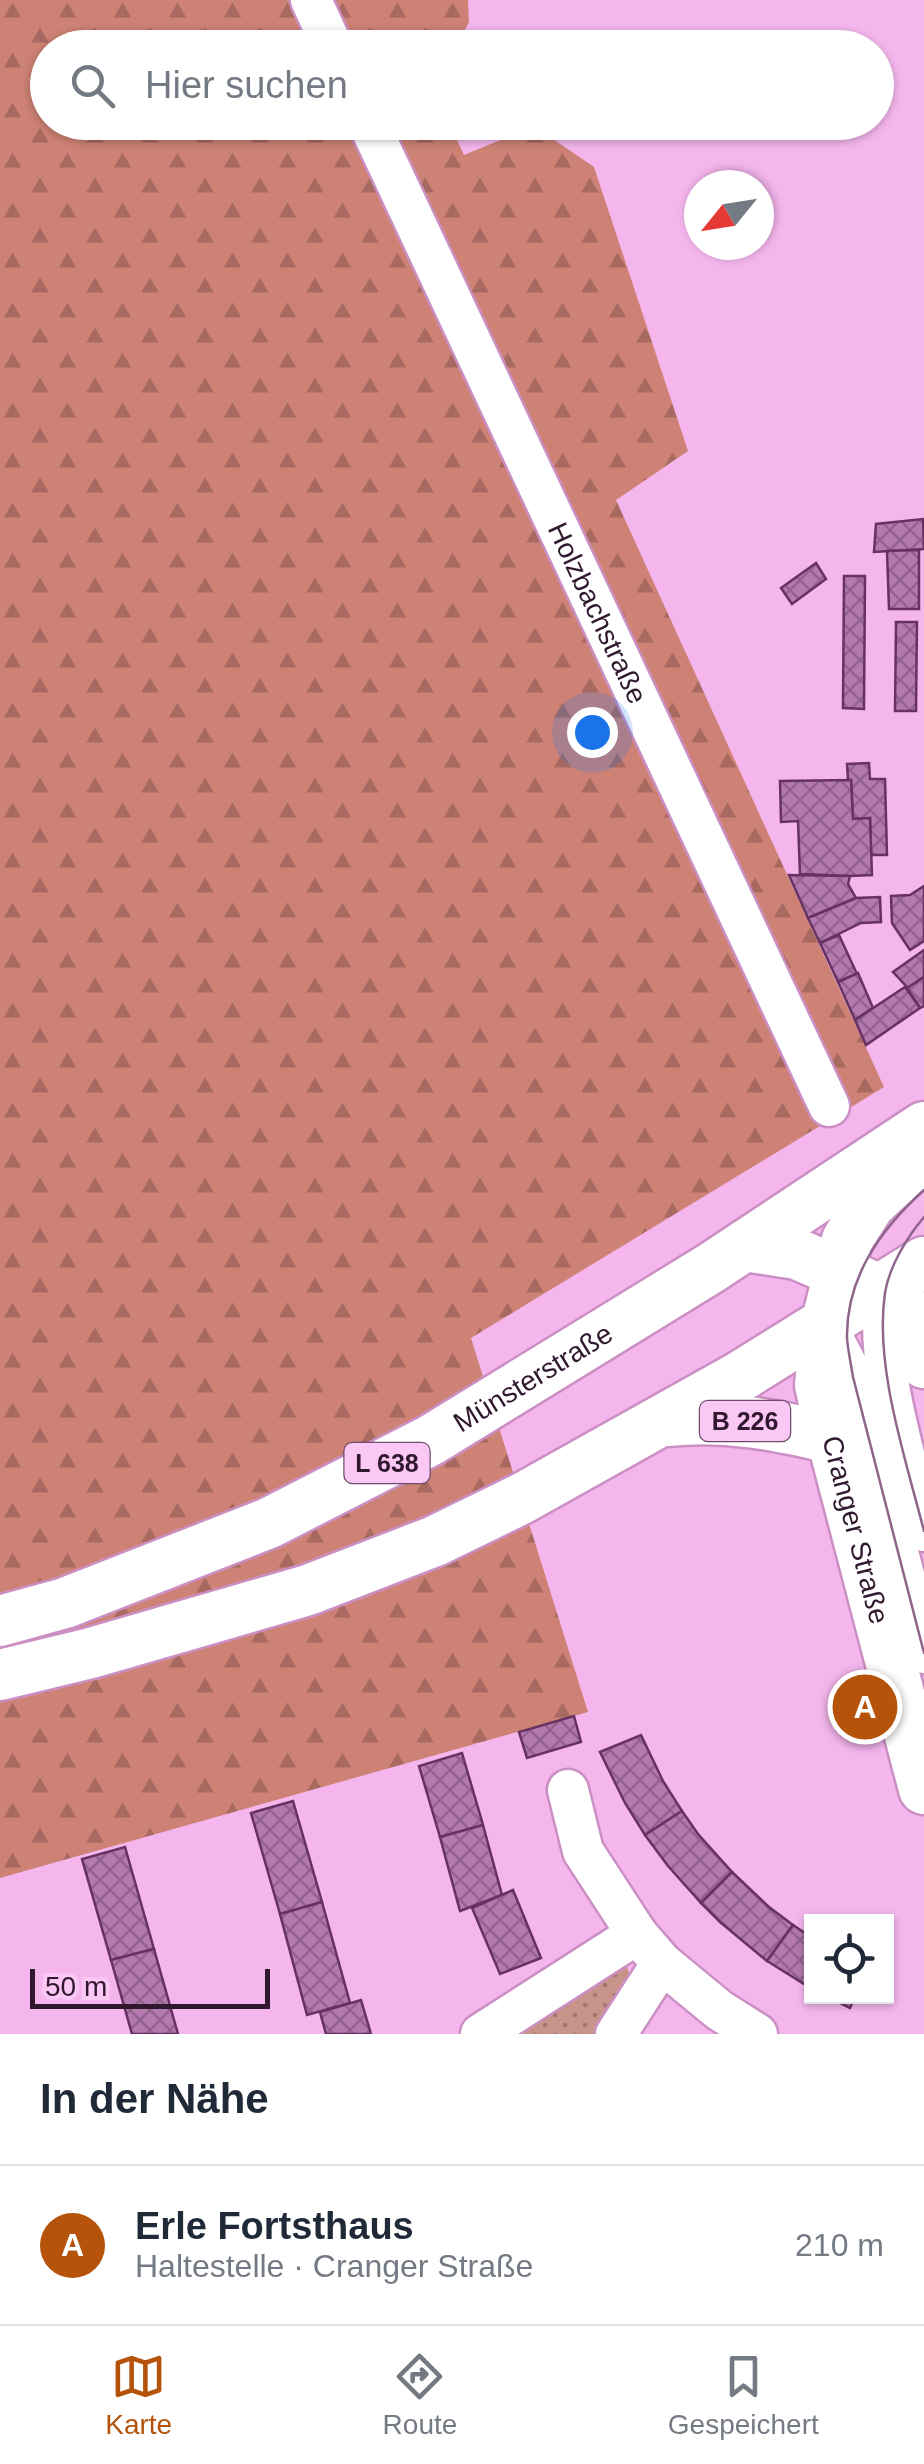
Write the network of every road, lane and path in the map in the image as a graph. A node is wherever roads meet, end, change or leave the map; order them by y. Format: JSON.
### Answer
{"nodes":[{"id":1,"x":310,"y":0,"type":"edge"},
{"id":2,"x":324,"y":30,"type":"edge"},
{"id":3,"x":376,"y":140,"type":"edge"},
{"id":4,"x":829,"y":1106,"type":"dead end"},
{"id":5,"x":924,"y":1127,"type":"edge"},
{"id":6,"x":924,"y":1152,"type":"edge"},
{"id":7,"x":745,"y":1246,"type":"junction"},
{"id":8,"x":867,"y":1287,"type":"edge"},
{"id":9,"x":911,"y":1364,"type":"edge"},
{"id":10,"x":658,"y":1422,"type":"junction"},
{"id":11,"x":852,"y":1443,"type":"junction"},
{"id":12,"x":924,"y":1531,"type":"edge"},
{"id":13,"x":0,"y":1621,"type":"edge"},
{"id":14,"x":924,"y":1653,"type":"edge"},
{"id":15,"x":0,"y":1675,"type":"edge"},
{"id":16,"x":924,"y":1789,"type":"edge"},
{"id":17,"x":568,"y":1790,"type":"dead end"},
{"id":18,"x":649,"y":1949,"type":"junction"},
{"id":19,"x":482,"y":2034,"type":"edge"},
{"id":20,"x":616,"y":2034,"type":"edge"},
{"id":21,"x":758,"y":2034,"type":"edge"}],
"edges":[{"from":1,"to":2,"type":"street"},
{"from":3,"to":4,"type":"street","name":"Holzbachstraße"},
{"from":5,"to":7,"type":"main road","name":"Münsterstraße","number":"L 638"},
{"from":6,"to":8,"type":"main road","name":"Cranger Straße","number":"B 226"},
{"from":7,"to":8,"type":"main road"},
{"from":7,"to":13,"type":"main road","name":"Münsterstraße","number":"L 638"},
{"from":8,"to":9,"type":"main road"},
{"from":8,"to":10,"type":"main road"},
{"from":8,"to":11,"type":"main road","name":"Cranger Straße","number":"B 226"},
{"from":9,"to":12,"type":"street"},
{"from":10,"to":11,"type":"main road","number":"B 226"},
{"from":10,"to":15,"type":"main road"},
{"from":11,"to":14,"type":"street"},
{"from":11,"to":16,"type":"main road","name":"Cranger Straße","number":"B 226"},
{"from":17,"to":18,"type":"street"},
{"from":18,"to":19,"type":"street"},
{"from":18,"to":20,"type":"street"},
{"from":18,"to":21,"type":"street"}]}
